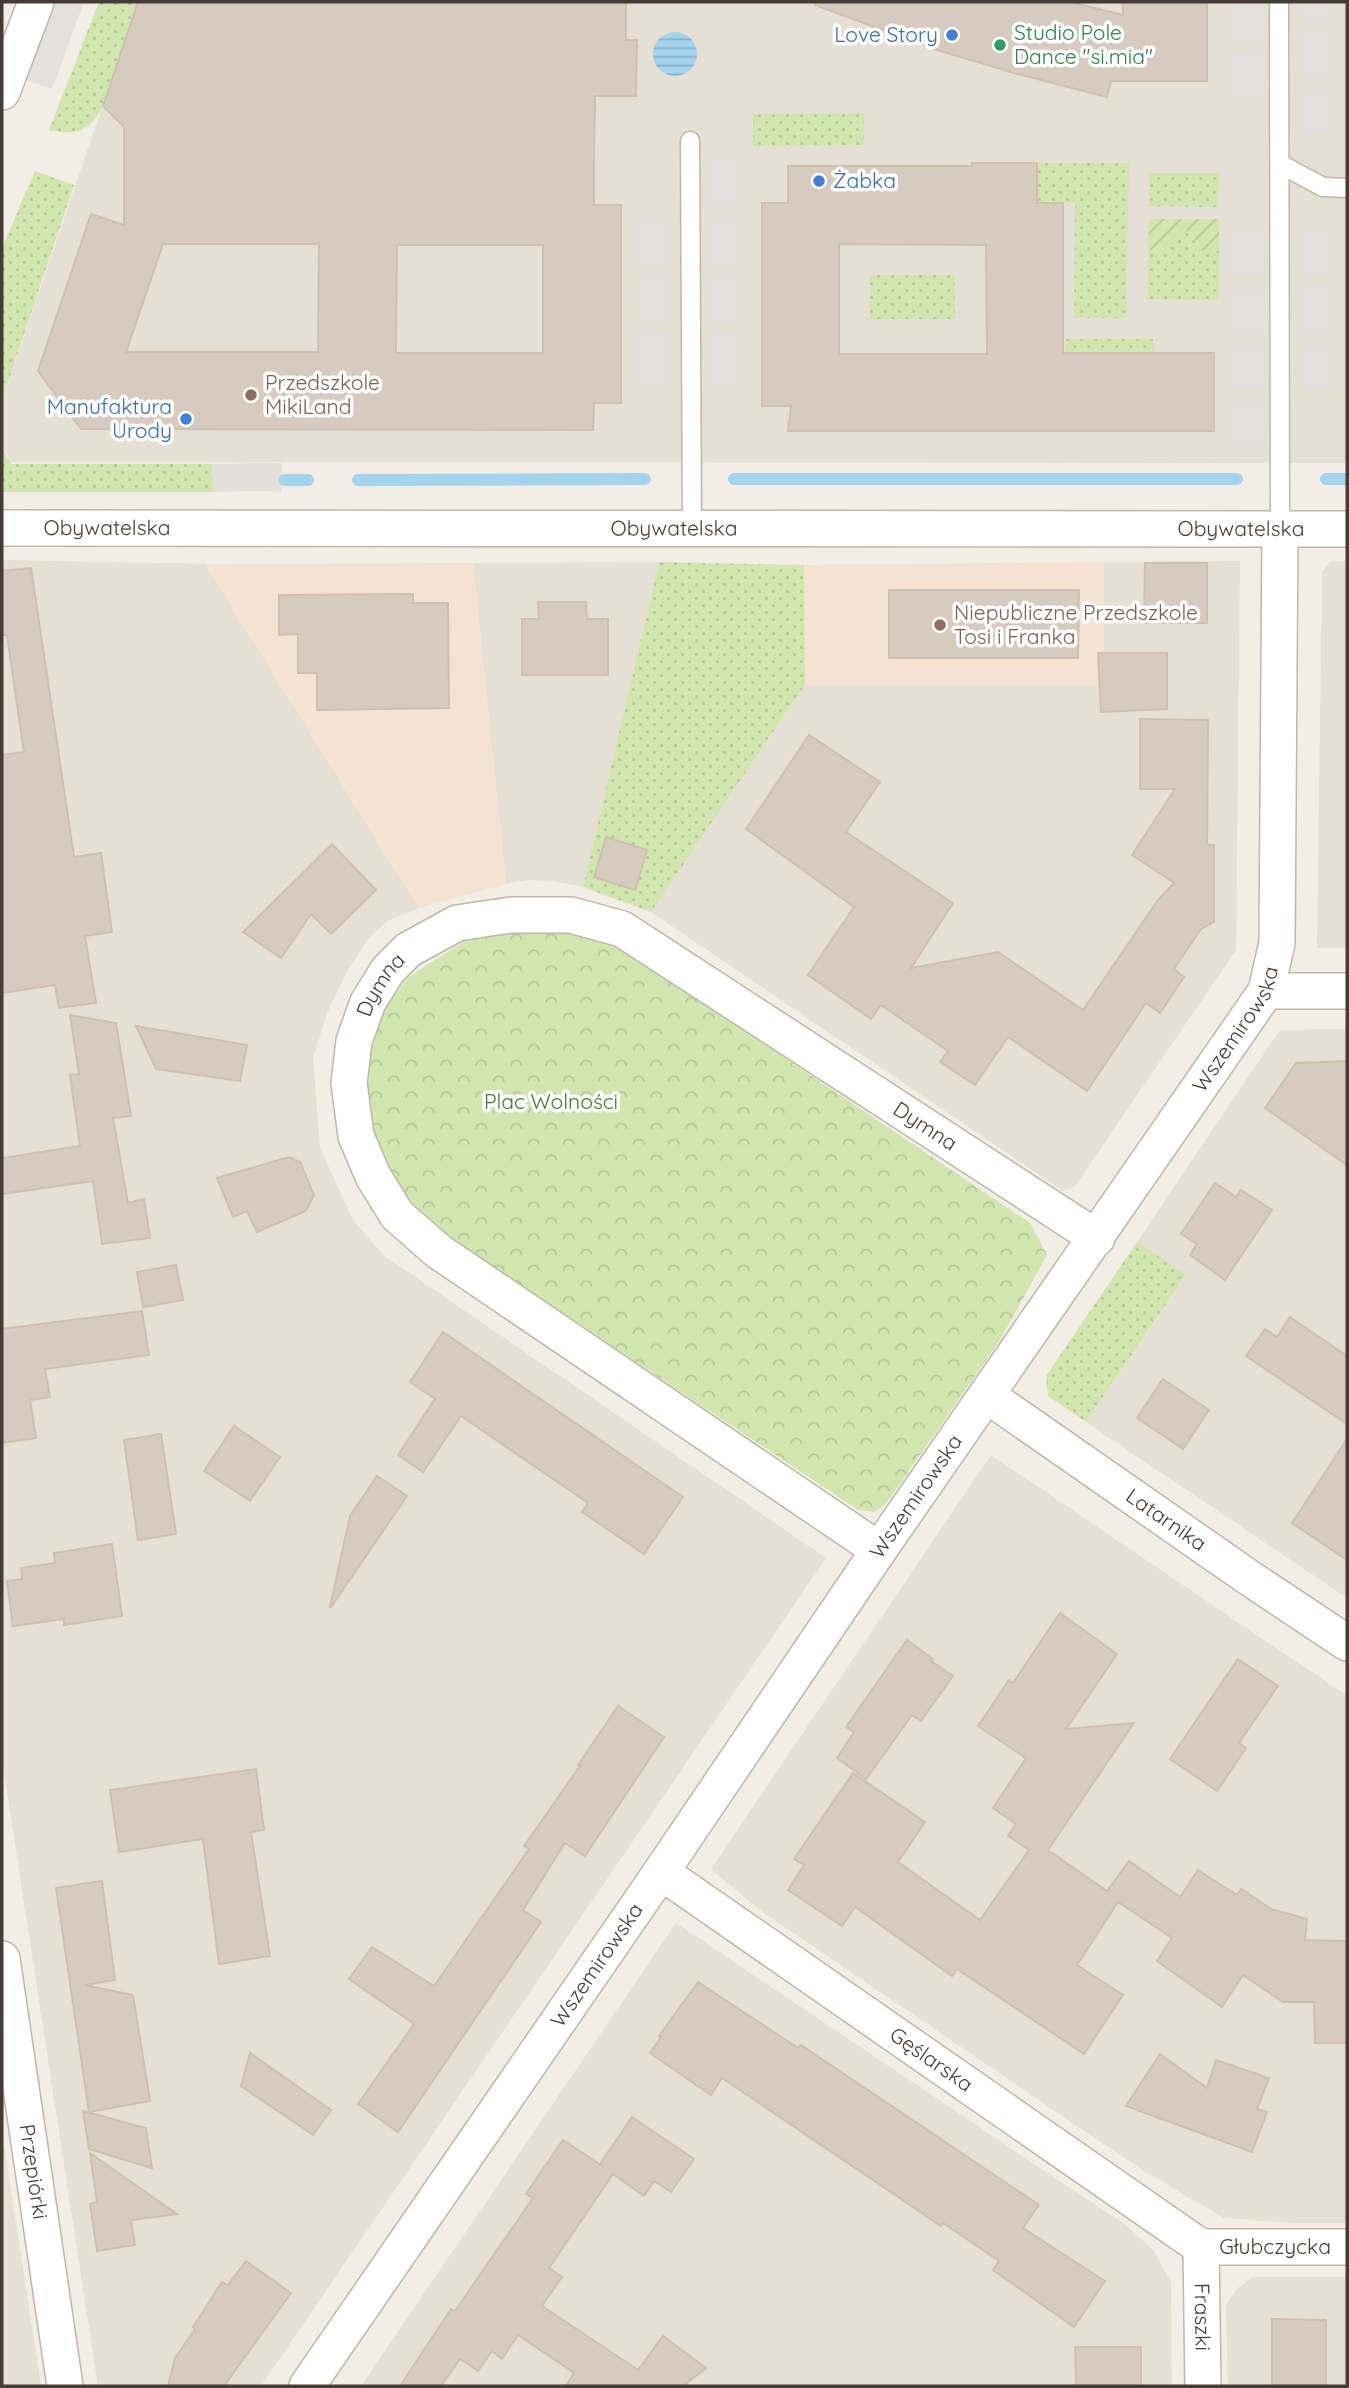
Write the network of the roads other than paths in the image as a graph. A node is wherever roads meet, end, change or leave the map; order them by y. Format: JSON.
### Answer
{"nodes":[{"id":1,"x":36,"y":2,"type":"edge"},
{"id":2,"x":1279,"y":2,"type":"edge"},
{"id":3,"x":2,"y":92,"type":"edge"},
{"id":4,"x":690,"y":141,"type":"dead end"},
{"id":5,"x":1280,"y":164,"type":"junction"},
{"id":6,"x":1347,"y":188,"type":"edge"},
{"id":7,"x":2,"y":528,"type":"edge"},
{"id":8,"x":692,"y":529,"type":"junction"},
{"id":9,"x":1280,"y":529,"type":"junction"},
{"id":10,"x":1347,"y":529,"type":"edge"},
{"id":11,"x":1266,"y":991,"type":"junction"},
{"id":12,"x":1347,"y":991,"type":"edge"},
{"id":13,"x":1097,"y":1238,"type":"junction"},
{"id":14,"x":988,"y":1396,"type":"junction"},
{"id":15,"x":879,"y":1550,"type":"junction"},
{"id":16,"x":1347,"y":1643,"type":"edge"},
{"id":17,"x":661,"y":1872,"type":"junction"},
{"id":18,"x":2,"y":1959,"type":"edge"},
{"id":19,"x":1201,"y":2247,"type":"junction"},
{"id":20,"x":1347,"y":2247,"type":"edge"},
{"id":21,"x":65,"y":2386,"type":"edge"},
{"id":22,"x":307,"y":2386,"type":"edge"},
{"id":23,"x":1203,"y":2386,"type":"edge"}],
"edges":[{"from":1,"to":3,"type":"street"},
{"from":2,"to":5,"type":"lane"},
{"from":4,"to":8,"type":"lane"},
{"from":5,"to":6,"type":"lane"},
{"from":5,"to":9,"type":"lane"},
{"from":7,"to":8,"type":"street","name":"Obywatelska"},
{"from":8,"to":9,"type":"street","name":"Obywatelska"},
{"from":9,"to":10,"type":"street","name":"Obywatelska"},
{"from":9,"to":11,"type":"street","name":"Wszemirowska"},
{"from":11,"to":12,"type":"street"},
{"from":11,"to":13,"type":"street","name":"Wszemirowska"},
{"from":13,"to":14,"type":"street","name":"Wszemirowska"},
{"from":13,"to":15,"type":"street","name":"Dymna"},
{"from":14,"to":15,"type":"street","name":"Wszemirowska"},
{"from":14,"to":16,"type":"street","name":"Latarnika"},
{"from":15,"to":17,"type":"street","name":"Wszemirowska"},
{"from":17,"to":19,"type":"street","name":"Gęślarska"},
{"from":17,"to":22,"type":"street","name":"Wszemirowska"},
{"from":18,"to":21,"type":"street","name":"Przepiórki"},
{"from":19,"to":20,"type":"street","name":"Głubczycka"},
{"from":19,"to":23,"type":"street","name":"Fraszki"}]}
